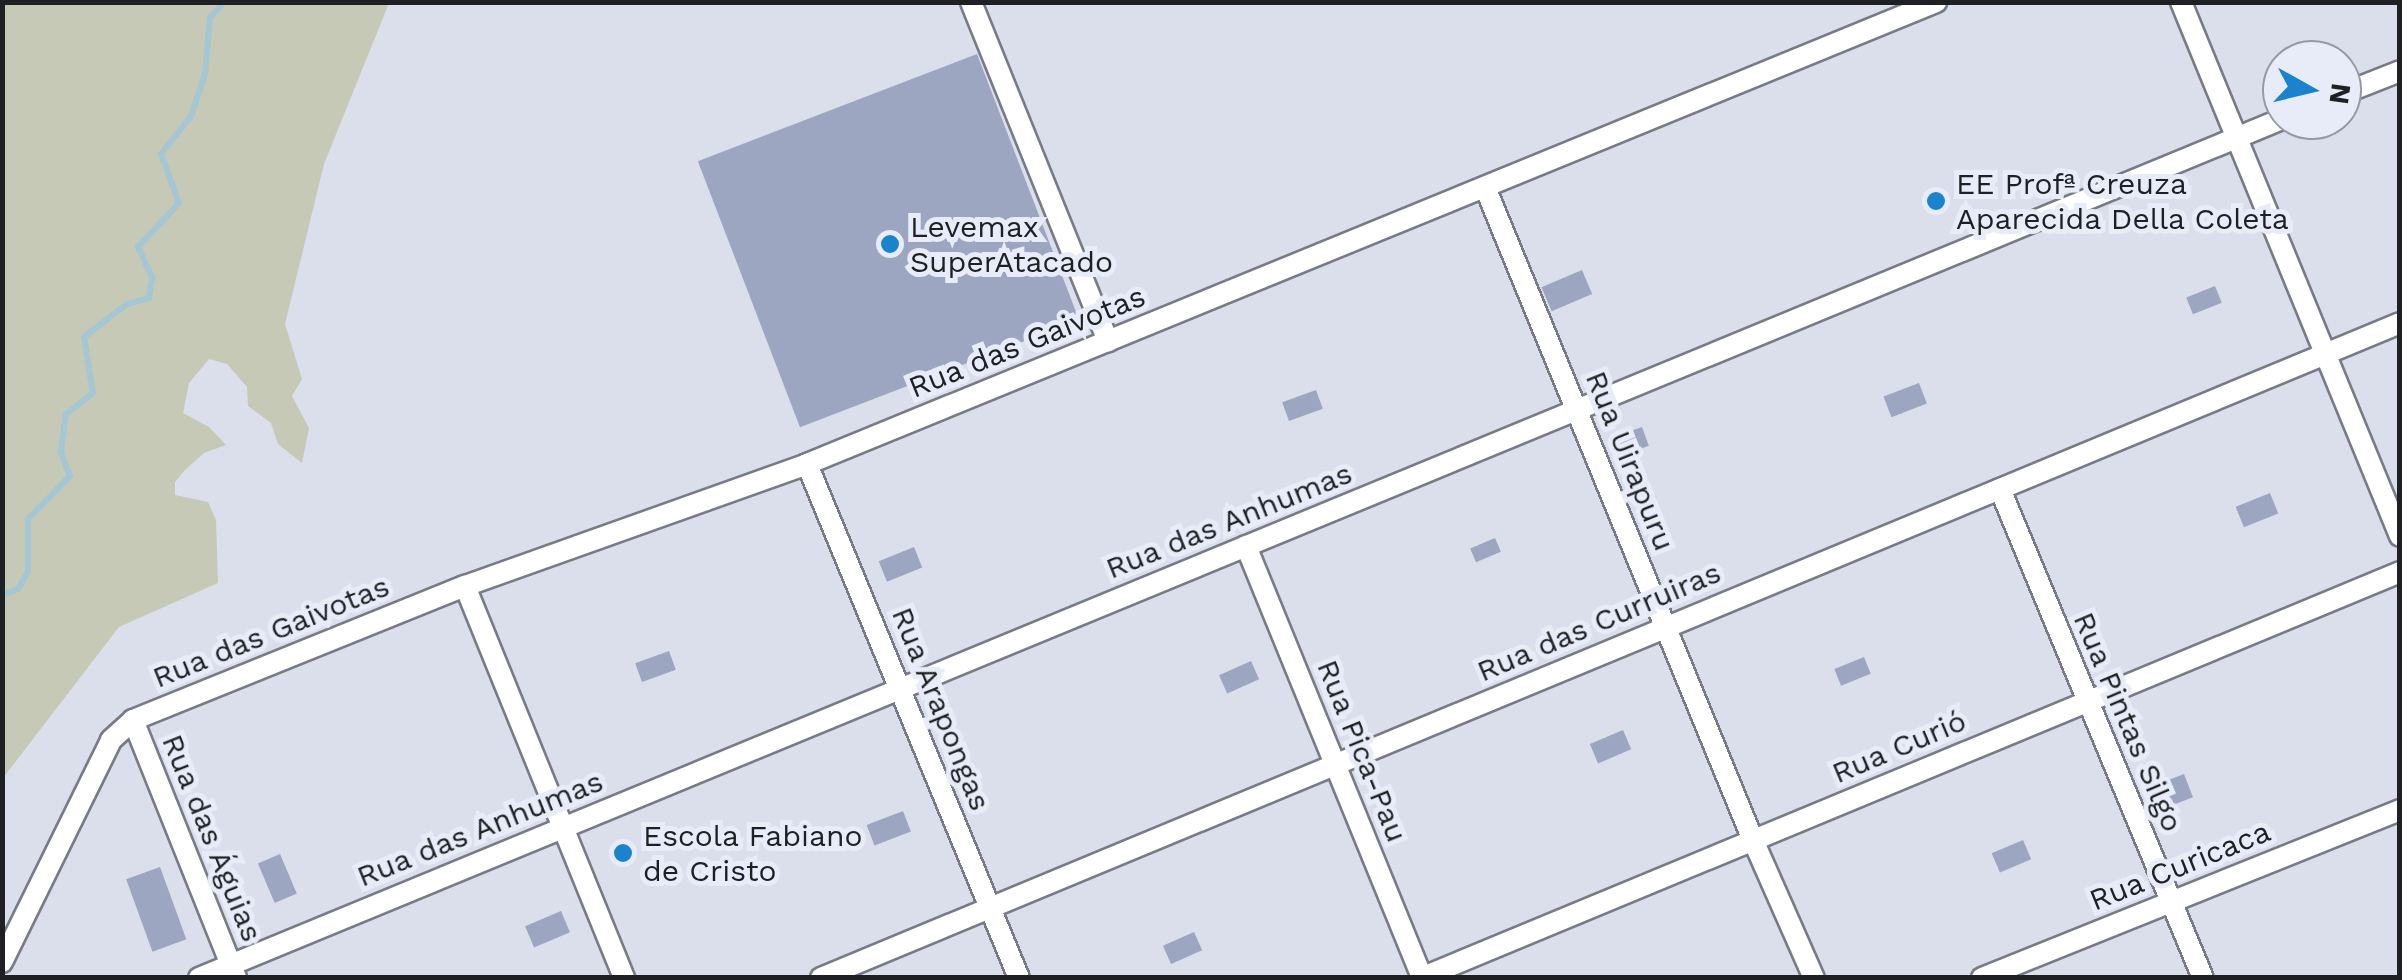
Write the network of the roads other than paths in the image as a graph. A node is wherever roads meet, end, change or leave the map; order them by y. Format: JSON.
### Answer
{"nodes":[{"id":1,"x":971,"y":2,"type":"edge"},
{"id":2,"x":1936,"y":2,"type":"edge"},
{"id":3,"x":2181,"y":2,"type":"edge"},
{"id":4,"x":2400,"y":71,"type":"edge"},
{"id":5,"x":2362,"y":86,"type":"edge"},
{"id":6,"x":2262,"y":127,"type":"edge"},
{"id":7,"x":2236,"y":138,"type":"junction"},
{"id":8,"x":1485,"y":187,"type":"junction"},
{"id":9,"x":2400,"y":323,"type":"edge"},
{"id":10,"x":1108,"y":341,"type":"junction"},
{"id":11,"x":2325,"y":354,"type":"junction"},
{"id":12,"x":1576,"y":410,"type":"junction"},
{"id":13,"x":807,"y":464,"type":"junction"},
{"id":14,"x":2000,"y":488,"type":"junction"},
{"id":15,"x":2400,"y":536,"type":"edge"},
{"id":16,"x":1246,"y":546,"type":"junction"},
{"id":17,"x":2400,"y":572,"type":"edge"},
{"id":18,"x":465,"y":586,"type":"junction"},
{"id":19,"x":1666,"y":627,"type":"junction"},
{"id":20,"x":900,"y":689,"type":"junction"},
{"id":21,"x":2087,"y":701,"type":"junction"},
{"id":22,"x":133,"y":720,"type":"junction"},
{"id":23,"x":1335,"y":764,"type":"junction"},
{"id":24,"x":2400,"y":810,"type":"edge"},
{"id":25,"x":563,"y":827,"type":"junction"},
{"id":26,"x":1753,"y":840,"type":"junction"},
{"id":27,"x":2172,"y":902,"type":"junction"},
{"id":28,"x":990,"y":908,"type":"junction"},
{"id":29,"x":2,"y":962,"type":"edge"},
{"id":30,"x":233,"y":971,"type":"edge"},
{"id":31,"x":1422,"y":977,"type":"edge"},
{"id":32,"x":199,"y":978,"type":"edge"},
{"id":33,"x":624,"y":978,"type":"edge"},
{"id":34,"x":821,"y":978,"type":"edge"},
{"id":35,"x":1019,"y":978,"type":"edge"},
{"id":36,"x":1814,"y":978,"type":"edge"},
{"id":37,"x":1982,"y":978,"type":"edge"},
{"id":38,"x":2203,"y":978,"type":"edge"}],
"edges":[{"from":1,"to":10,"type":"street"},
{"from":2,"to":8,"type":"street","name":"Rua das Gaivotas"},
{"from":3,"to":7,"type":"street"},
{"from":4,"to":5,"type":"street"},
{"from":6,"to":7,"type":"street","name":"Rua das Anhumas"},
{"from":7,"to":11,"type":"street"},
{"from":7,"to":12,"type":"street","name":"Rua das Anhumas"},
{"from":8,"to":10,"type":"street","name":"Rua das Gaivotas"},
{"from":8,"to":12,"type":"street","name":"Rua Uirapuru"},
{"from":9,"to":11,"type":"street","name":"Rua das Curruiras"},
{"from":10,"to":13,"type":"street","name":"Rua das Gaivotas"},
{"from":11,"to":14,"type":"street","name":"Rua das Curruiras"},
{"from":11,"to":15,"type":"street"},
{"from":12,"to":16,"type":"street","name":"Rua das Anhumas"},
{"from":12,"to":19,"type":"street","name":"Rua Uirapuru"},
{"from":13,"to":18,"type":"street","name":"Rua das Gaivotas"},
{"from":13,"to":20,"type":"street","name":"Rua Arapongas"},
{"from":14,"to":19,"type":"street","name":"Rua das Curruiras"},
{"from":14,"to":21,"type":"street","name":"Rua Pintas Silgo"},
{"from":16,"to":20,"type":"street","name":"Rua das Anhumas"},
{"from":16,"to":23,"type":"street","name":"Rua Pica-Pau"},
{"from":17,"to":21,"type":"street","name":"Rua Curió"},
{"from":18,"to":22,"type":"street","name":"Rua das Gaivotas"},
{"from":18,"to":25,"type":"street"},
{"from":19,"to":23,"type":"street","name":"Rua das Curruiras"},
{"from":19,"to":26,"type":"street","name":"Rua Uirapuru"},
{"from":20,"to":25,"type":"street","name":"Rua das Anhumas"},
{"from":20,"to":28,"type":"street","name":"Rua Arapongas"},
{"from":21,"to":26,"type":"street","name":"Rua Curió"},
{"from":21,"to":27,"type":"street","name":"Rua Pintas Silgo"},
{"from":22,"to":29,"type":"street"},
{"from":22,"to":30,"type":"street","name":"Rua das Águias"},
{"from":23,"to":28,"type":"street","name":"Rua das Curruiras"},
{"from":23,"to":31,"type":"street","name":"Rua Pica-Pau"},
{"from":24,"to":27,"type":"street","name":"Rua Curicaca"},
{"from":25,"to":30,"type":"street","name":"Rua das Anhumas"},
{"from":25,"to":33,"type":"street"},
{"from":26,"to":31,"type":"street","name":"Rua Curió"},
{"from":26,"to":36,"type":"street","name":"Rua Uirapuru"},
{"from":27,"to":37,"type":"street","name":"Rua Curicaca"},
{"from":27,"to":38,"type":"street","name":"Rua Pintas Silgo"},
{"from":28,"to":34,"type":"street","name":"Rua das Curruiras"},
{"from":28,"to":35,"type":"street","name":"Rua Arapongas"},
{"from":30,"to":32,"type":"street","name":"Rua das Anhumas"}]}
